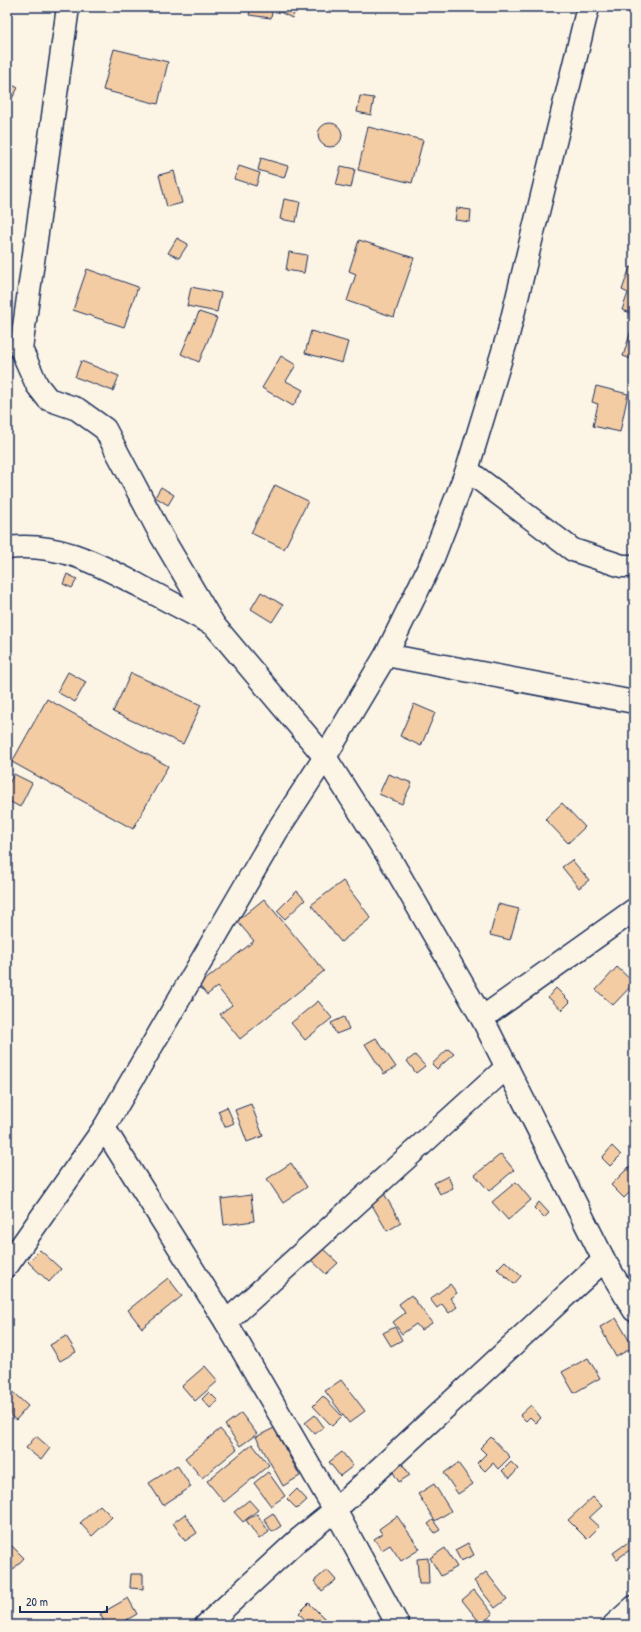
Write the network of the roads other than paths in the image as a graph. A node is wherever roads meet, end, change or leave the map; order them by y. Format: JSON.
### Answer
{"nodes":[{"id":1,"x":68,"y":7,"type":"edge"},
{"id":2,"x":588,"y":7,"type":"edge"},
{"id":3,"x":467,"y":470,"type":"junction"},
{"id":4,"x":7,"y":548,"type":"edge"},
{"id":5,"x":634,"y":566,"type":"edge"},
{"id":6,"x":214,"y":625,"type":"junction"},
{"id":7,"x":386,"y":655,"type":"junction"},
{"id":8,"x":634,"y":702,"type":"edge"},
{"id":9,"x":325,"y":757,"type":"junction"},
{"id":10,"x":634,"y":910,"type":"edge"},
{"id":11,"x":482,"y":1018,"type":"junction"},
{"id":12,"x":507,"y":1067,"type":"junction"},
{"id":13,"x":104,"y":1128,"type":"junction"},
{"id":14,"x":604,"y":1260,"type":"junction"},
{"id":15,"x":7,"y":1266,"type":"edge"},
{"id":16,"x":634,"y":1310,"type":"edge"},
{"id":17,"x":226,"y":1322,"type":"junction"},
{"id":18,"x":335,"y":1510,"type":"junction"},
{"id":19,"x":634,"y":1607,"type":"edge"},
{"id":20,"x":206,"y":1625,"type":"edge"},
{"id":21,"x":398,"y":1625,"type":"edge"},
{"id":22,"x":614,"y":1625,"type":"edge"}],
"edges":[{"from":1,"to":6,"type":"street"},
{"from":2,"to":3,"type":"street"},
{"from":3,"to":5,"type":"street"},
{"from":3,"to":7,"type":"street"},
{"from":4,"to":6,"type":"street"},
{"from":6,"to":9,"type":"street"},
{"from":7,"to":8,"type":"street"},
{"from":7,"to":9,"type":"street"},
{"from":9,"to":11,"type":"street"},
{"from":9,"to":13,"type":"street"},
{"from":10,"to":11,"type":"street"},
{"from":11,"to":12,"type":"street"},
{"from":12,"to":14,"type":"street"},
{"from":12,"to":17,"type":"street"},
{"from":13,"to":15,"type":"street"},
{"from":13,"to":17,"type":"street"},
{"from":14,"to":16,"type":"street"},
{"from":14,"to":18,"type":"street"},
{"from":17,"to":18,"type":"street"},
{"from":18,"to":20,"type":"street"},
{"from":18,"to":21,"type":"street"},
{"from":19,"to":22,"type":"street"}]}
